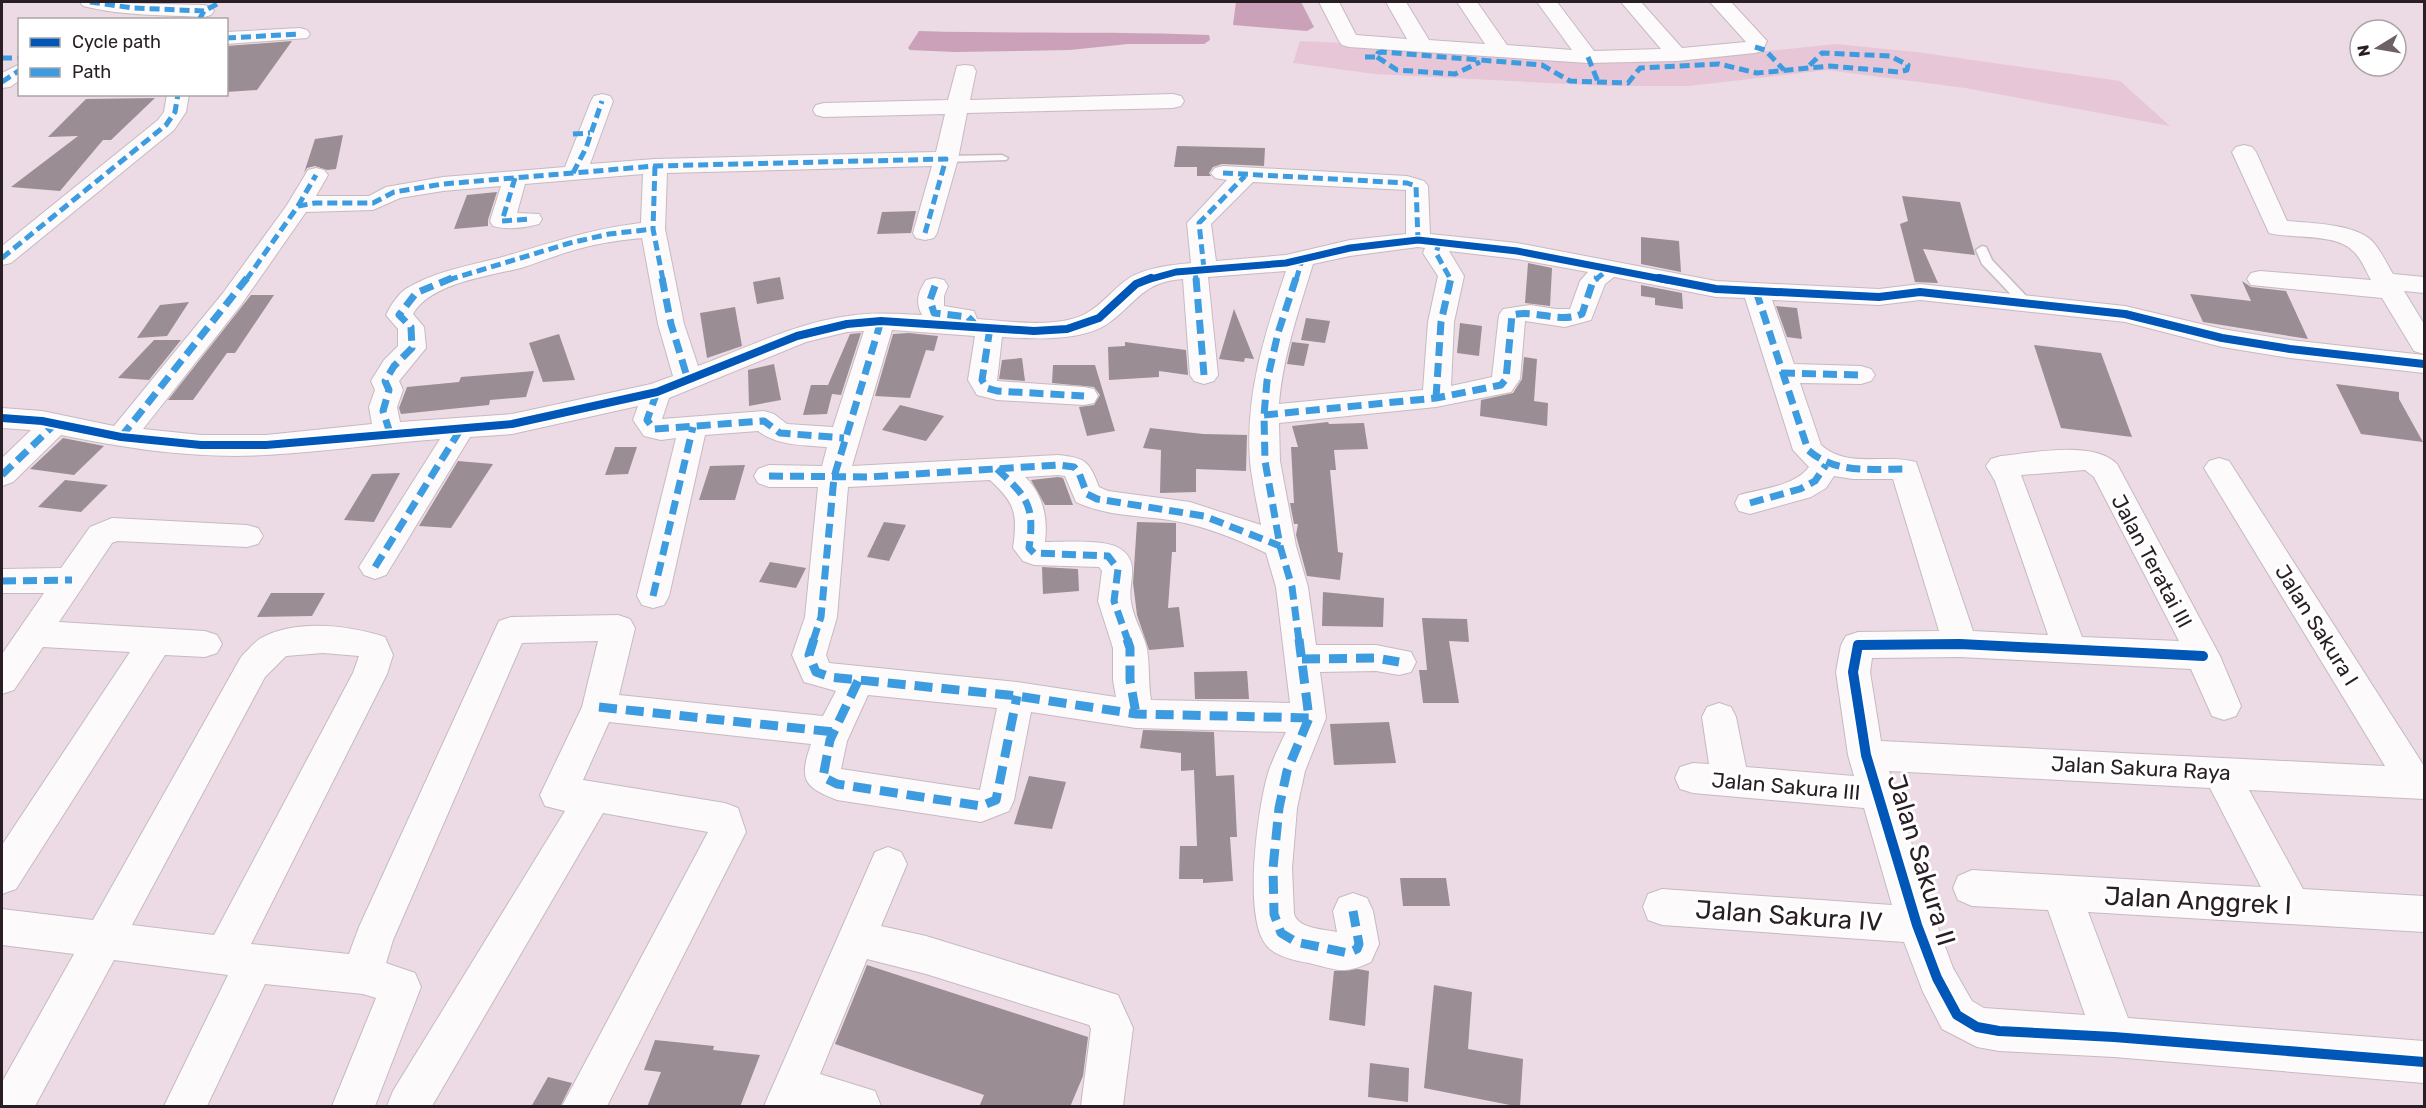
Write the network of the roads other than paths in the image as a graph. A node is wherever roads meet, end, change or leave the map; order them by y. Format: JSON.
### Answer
{"nodes":[{"id":1,"x":90,"y":2,"type":"edge"},
{"id":2,"x":1329,"y":2,"type":"edge"},
{"id":3,"x":1396,"y":2,"type":"edge"},
{"id":4,"x":1467,"y":2,"type":"edge"},
{"id":5,"x":1547,"y":2,"type":"edge"},
{"id":6,"x":1631,"y":2,"type":"edge"},
{"id":7,"x":1720,"y":2,"type":"edge"},
{"id":8,"x":208,"y":11,"type":"edge"},
{"id":9,"x":300,"y":34,"type":"dead end"},
{"id":10,"x":228,"y":38,"type":"edge"},
{"id":11,"x":1422,"y":46,"type":"junction"},
{"id":12,"x":1500,"y":51,"type":"junction"},
{"id":13,"x":1677,"y":55,"type":"junction"},
{"id":14,"x":1588,"y":57,"type":"junction"},
{"id":15,"x":2,"y":58,"type":"edge"},
{"id":16,"x":18,"y":58,"type":"edge"},
{"id":17,"x":18,"y":71,"type":"edge"},
{"id":18,"x":965,"y":71,"type":"dead end"},
{"id":19,"x":2,"y":82,"type":"edge"},
{"id":20,"x":178,"y":96,"type":"edge"},
{"id":21,"x":1173,"y":100,"type":"dead end"},
{"id":22,"x":602,"y":101,"type":"dead end"},
{"id":23,"x":957,"y":107,"type":"junction"},
{"id":24,"x":824,"y":110,"type":"dead end"},
{"id":25,"x":2244,"y":152,"type":"dead end"},
{"id":26,"x":1002,"y":158,"type":"dead end"},
{"id":27,"x":946,"y":159,"type":"junction"},
{"id":28,"x":655,"y":166,"type":"junction"},
{"id":29,"x":573,"y":173,"type":"junction"},
{"id":30,"x":316,"y":175,"type":"dead end"},
{"id":31,"x":515,"y":178,"type":"junction"},
{"id":32,"x":298,"y":206,"type":"junction"},
{"id":33,"x":530,"y":219,"type":"dead end"},
{"id":34,"x":653,"y":229,"type":"junction"},
{"id":35,"x":925,"y":233,"type":"dead end"},
{"id":36,"x":1429,"y":241,"type":"junction"},
{"id":37,"x":1982,"y":250,"type":"dead end"},
{"id":38,"x":2,"y":258,"type":"edge"},
{"id":39,"x":1302,"y":260,"type":"junction"},
{"id":40,"x":1610,"y":268,"type":"junction"},
{"id":41,"x":1200,"y":270,"type":"junction"},
{"id":42,"x":2260,"y":279,"type":"dead end"},
{"id":43,"x":2424,"y":285,"type":"edge"},
{"id":44,"x":935,"y":286,"type":"dead end"},
{"id":45,"x":2386,"y":286,"type":"junction"},
{"id":46,"x":1756,"y":291,"type":"junction"},
{"id":47,"x":2028,"y":305,"type":"junction"},
{"id":48,"x":881,"y":321,"type":"junction"},
{"id":49,"x":981,"y":328,"type":"junction"},
{"id":50,"x":2424,"y":345,"type":"edge"},
{"id":51,"x":2424,"y":364,"type":"edge"},
{"id":52,"x":1781,"y":373,"type":"junction"},
{"id":53,"x":1204,"y":375,"type":"dead end"},
{"id":54,"x":1861,"y":375,"type":"dead end"},
{"id":55,"x":688,"y":380,"type":"junction"},
{"id":56,"x":657,"y":392,"type":"junction"},
{"id":57,"x":1084,"y":396,"type":"dead end"},
{"id":58,"x":1437,"y":398,"type":"junction"},
{"id":59,"x":1264,"y":415,"type":"junction"},
{"id":60,"x":2,"y":418,"type":"edge"},
{"id":61,"x":56,"y":424,"type":"junction"},
{"id":62,"x":462,"y":427,"type":"junction"},
{"id":63,"x":693,"y":427,"type":"junction"},
{"id":64,"x":390,"y":433,"type":"junction"},
{"id":65,"x":121,"y":437,"type":"junction"},
{"id":66,"x":844,"y":438,"type":"junction"},
{"id":67,"x":1826,"y":465,"type":"junction"},
{"id":68,"x":2219,"y":468,"type":"dead end"},
{"id":69,"x":997,"y":470,"type":"junction"},
{"id":70,"x":2,"y":475,"type":"edge"},
{"id":71,"x":769,"y":476,"type":"dead end"},
{"id":72,"x":834,"y":477,"type":"junction"},
{"id":73,"x":1750,"y":503,"type":"dead end"},
{"id":74,"x":247,"y":536,"type":"dead end"},
{"id":75,"x":1280,"y":546,"type":"junction"},
{"id":76,"x":375,"y":567,"type":"dead end"},
{"id":77,"x":72,"y":580,"type":"junction"},
{"id":78,"x":2,"y":581,"type":"edge"},
{"id":79,"x":653,"y":596,"type":"dead end"},
{"id":80,"x":33,"y":633,"type":"junction"},
{"id":81,"x":155,"y":642,"type":"junction"},
{"id":82,"x":205,"y":644,"type":"dead end"},
{"id":83,"x":1960,"y":645,"type":"junction"},
{"id":84,"x":2070,"y":649,"type":"junction"},
{"id":85,"x":2203,"y":656,"type":"junction"},
{"id":86,"x":1302,"y":659,"type":"junction"},
{"id":87,"x":1399,"y":662,"type":"dead end"},
{"id":88,"x":2,"y":680,"type":"edge"},
{"id":89,"x":858,"y":681,"type":"junction"},
{"id":90,"x":1017,"y":696,"type":"junction"},
{"id":91,"x":599,"y":706,"type":"junction"},
{"id":92,"x":2224,"y":706,"type":"dead end"},
{"id":93,"x":1136,"y":714,"type":"junction"},
{"id":94,"x":1719,"y":717,"type":"dead end"},
{"id":95,"x":1309,"y":718,"type":"junction"},
{"id":96,"x":834,"y":732,"type":"junction"},
{"id":97,"x":1866,"y":755,"type":"junction"},
{"id":98,"x":2220,"y":771,"type":"junction"},
{"id":99,"x":1693,"y":778,"type":"dead end"},
{"id":100,"x":1730,"y":779,"type":"junction"},
{"id":101,"x":2420,"y":782,"type":"edge"},
{"id":102,"x":1879,"y":794,"type":"junction"},
{"id":103,"x":594,"y":796,"type":"junction"},
{"id":104,"x":888,"y":864,"type":"dead end"},
{"id":105,"x":2,"y":878,"type":"edge"},
{"id":106,"x":1972,"y":888,"type":"dead end"},
{"id":107,"x":2062,"y":894,"type":"junction"},
{"id":108,"x":2291,"y":905,"type":"junction"},
{"id":109,"x":1662,"y":907,"type":"dead end"},
{"id":110,"x":1353,"y":911,"type":"dead end"},
{"id":111,"x":2424,"y":914,"type":"edge"},
{"id":112,"x":1917,"y":925,"type":"junction"},
{"id":113,"x":2,"y":927,"type":"edge"},
{"id":114,"x":104,"y":938,"type":"junction"},
{"id":115,"x":856,"y":938,"type":"junction"},
{"id":116,"x":239,"y":959,"type":"junction"},
{"id":117,"x":363,"y":975,"type":"junction"},
{"id":118,"x":2114,"y":1036,"type":"junction"},
{"id":119,"x":2424,"y":1062,"type":"edge"},
{"id":120,"x":789,"y":1097,"type":"edge"},
{"id":121,"x":1102,"y":1106,"type":"edge"},
{"id":122,"x":12,"y":1107,"type":"edge"},
{"id":123,"x":185,"y":1107,"type":"edge"},
{"id":124,"x":354,"y":1107,"type":"edge"},
{"id":125,"x":408,"y":1107,"type":"edge"},
{"id":126,"x":584,"y":1107,"type":"edge"},
{"id":127,"x":860,"y":1107,"type":"edge"}],
"edges":[{"from":1,"to":8,"type":"street"},
{"from":2,"to":11,"type":"street"},
{"from":3,"to":11,"type":"street"},
{"from":4,"to":12,"type":"street"},
{"from":5,"to":14,"type":"street"},
{"from":6,"to":13,"type":"street"},
{"from":7,"to":13,"type":"street"},
{"from":9,"to":10,"type":"street"},
{"from":11,"to":12,"type":"street"},
{"from":12,"to":14,"type":"street"},
{"from":13,"to":14,"type":"street"},
{"from":15,"to":16,"type":"street"},
{"from":17,"to":19,"type":"street"},
{"from":18,"to":23,"type":"street"},
{"from":20,"to":38,"type":"street"},
{"from":21,"to":23,"type":"street"},
{"from":22,"to":29,"type":"street"},
{"from":23,"to":24,"type":"street"},
{"from":23,"to":27,"type":"street"},
{"from":25,"to":45,"type":"street"},
{"from":26,"to":27,"type":"lane"},
{"from":27,"to":28,"type":"street"},
{"from":27,"to":35,"type":"street"},
{"from":28,"to":29,"type":"street"},
{"from":28,"to":34,"type":"street"},
{"from":29,"to":31,"type":"street"},
{"from":30,"to":32,"type":"street"},
{"from":31,"to":32,"type":"street"},
{"from":31,"to":33,"type":"street"},
{"from":32,"to":65,"type":"street"},
{"from":34,"to":55,"type":"street"},
{"from":34,"to":64,"type":"street"},
{"from":36,"to":39,"type":"street"},
{"from":36,"to":40,"type":"street"},
{"from":36,"to":41,"type":"street"},
{"from":36,"to":58,"type":"street"},
{"from":37,"to":47,"type":"lane"},
{"from":39,"to":41,"type":"street"},
{"from":39,"to":59,"type":"street"},
{"from":40,"to":46,"type":"street"},
{"from":40,"to":58,"type":"street"},
{"from":41,"to":49,"type":"street"},
{"from":41,"to":53,"type":"street"},
{"from":42,"to":45,"type":"street"},
{"from":43,"to":45,"type":"street"},
{"from":44,"to":49,"type":"street"},
{"from":45,"to":50,"type":"street"},
{"from":46,"to":47,"type":"street"},
{"from":46,"to":52,"type":"street"},
{"from":47,"to":51,"type":"street"},
{"from":48,"to":49,"type":"street"},
{"from":48,"to":55,"type":"street"},
{"from":48,"to":66,"type":"street"},
{"from":49,"to":57,"type":"street"},
{"from":52,"to":54,"type":"street"},
{"from":52,"to":67,"type":"street"},
{"from":55,"to":56,"type":"street"},
{"from":56,"to":62,"type":"street"},
{"from":56,"to":63,"type":"street"},
{"from":58,"to":59,"type":"street"},
{"from":59,"to":75,"type":"street"},
{"from":60,"to":61,"type":"street"},
{"from":61,"to":65,"type":"street"},
{"from":61,"to":70,"type":"street"},
{"from":62,"to":64,"type":"street"},
{"from":62,"to":76,"type":"street"},
{"from":63,"to":66,"type":"street"},
{"from":63,"to":79,"type":"street"},
{"from":64,"to":65,"type":"street"},
{"from":66,"to":72,"type":"street"},
{"from":67,"to":73,"type":"street"},
{"from":67,"to":83,"type":"street"},
{"from":68,"to":101,"type":"street","name":"Jalan Sakura I"},
{"from":69,"to":72,"type":"street"},
{"from":69,"to":75,"type":"street"},
{"from":69,"to":93,"type":"street"},
{"from":71,"to":72,"type":"street"},
{"from":72,"to":89,"type":"street"},
{"from":74,"to":77,"type":"street"},
{"from":75,"to":86,"type":"street"},
{"from":77,"to":78,"type":"street"},
{"from":77,"to":80,"type":"street"},
{"from":80,"to":81,"type":"street"},
{"from":80,"to":88,"type":"street"},
{"from":81,"to":82,"type":"street"},
{"from":81,"to":105,"type":"street"},
{"from":83,"to":84,"type":"street"},
{"from":83,"to":97,"type":"street","name":"Jalan Sakura II"},
{"from":84,"to":85,"type":"street"},
{"from":84,"to":85,"type":"street","name":"Jalan Teratai III"},
{"from":85,"to":92,"type":"street","name":"Jalan Teratai III"},
{"from":86,"to":87,"type":"street"},
{"from":86,"to":95,"type":"street"},
{"from":89,"to":90,"type":"street"},
{"from":89,"to":96,"type":"street"},
{"from":90,"to":93,"type":"street"},
{"from":90,"to":96,"type":"street"},
{"from":91,"to":96,"type":"street"},
{"from":91,"to":103,"type":"street"},
{"from":91,"to":117,"type":"street"},
{"from":93,"to":95,"type":"street"},
{"from":94,"to":100,"type":"street"},
{"from":95,"to":110,"type":"street"},
{"from":97,"to":98,"type":"street","name":"Jalan Sakura Raya"},
{"from":97,"to":102,"type":"street","name":"Jalan Sakura II"},
{"from":98,"to":101,"type":"street","name":"Jalan Sakura Raya"},
{"from":98,"to":108,"type":"street"},
{"from":99,"to":100,"type":"street","name":"Jalan Sakura III"},
{"from":100,"to":102,"type":"street","name":"Jalan Sakura III"},
{"from":102,"to":112,"type":"street","name":"Jalan Sakura II"},
{"from":103,"to":125,"type":"street"},
{"from":103,"to":126,"type":"street"},
{"from":104,"to":115,"type":"street"},
{"from":106,"to":107,"type":"street","name":"Jalan Anggrek I"},
{"from":107,"to":108,"type":"street","name":"Jalan Anggrek I"},
{"from":107,"to":118,"type":"street"},
{"from":108,"to":111,"type":"street","name":"Jalan Anggrek I"},
{"from":109,"to":112,"type":"street","name":"Jalan Sakura IV"},
{"from":112,"to":118,"type":"street","name":"Jalan Sakura II"},
{"from":113,"to":114,"type":"street"},
{"from":114,"to":116,"type":"street"},
{"from":114,"to":116,"type":"street"},
{"from":114,"to":122,"type":"street"},
{"from":115,"to":120,"type":"street"},
{"from":115,"to":121,"type":"street"},
{"from":116,"to":117,"type":"street"},
{"from":116,"to":123,"type":"street"},
{"from":117,"to":124,"type":"street"},
{"from":118,"to":119,"type":"street","name":"Jalan Sakura II"},
{"from":120,"to":127,"type":"street"}]}
